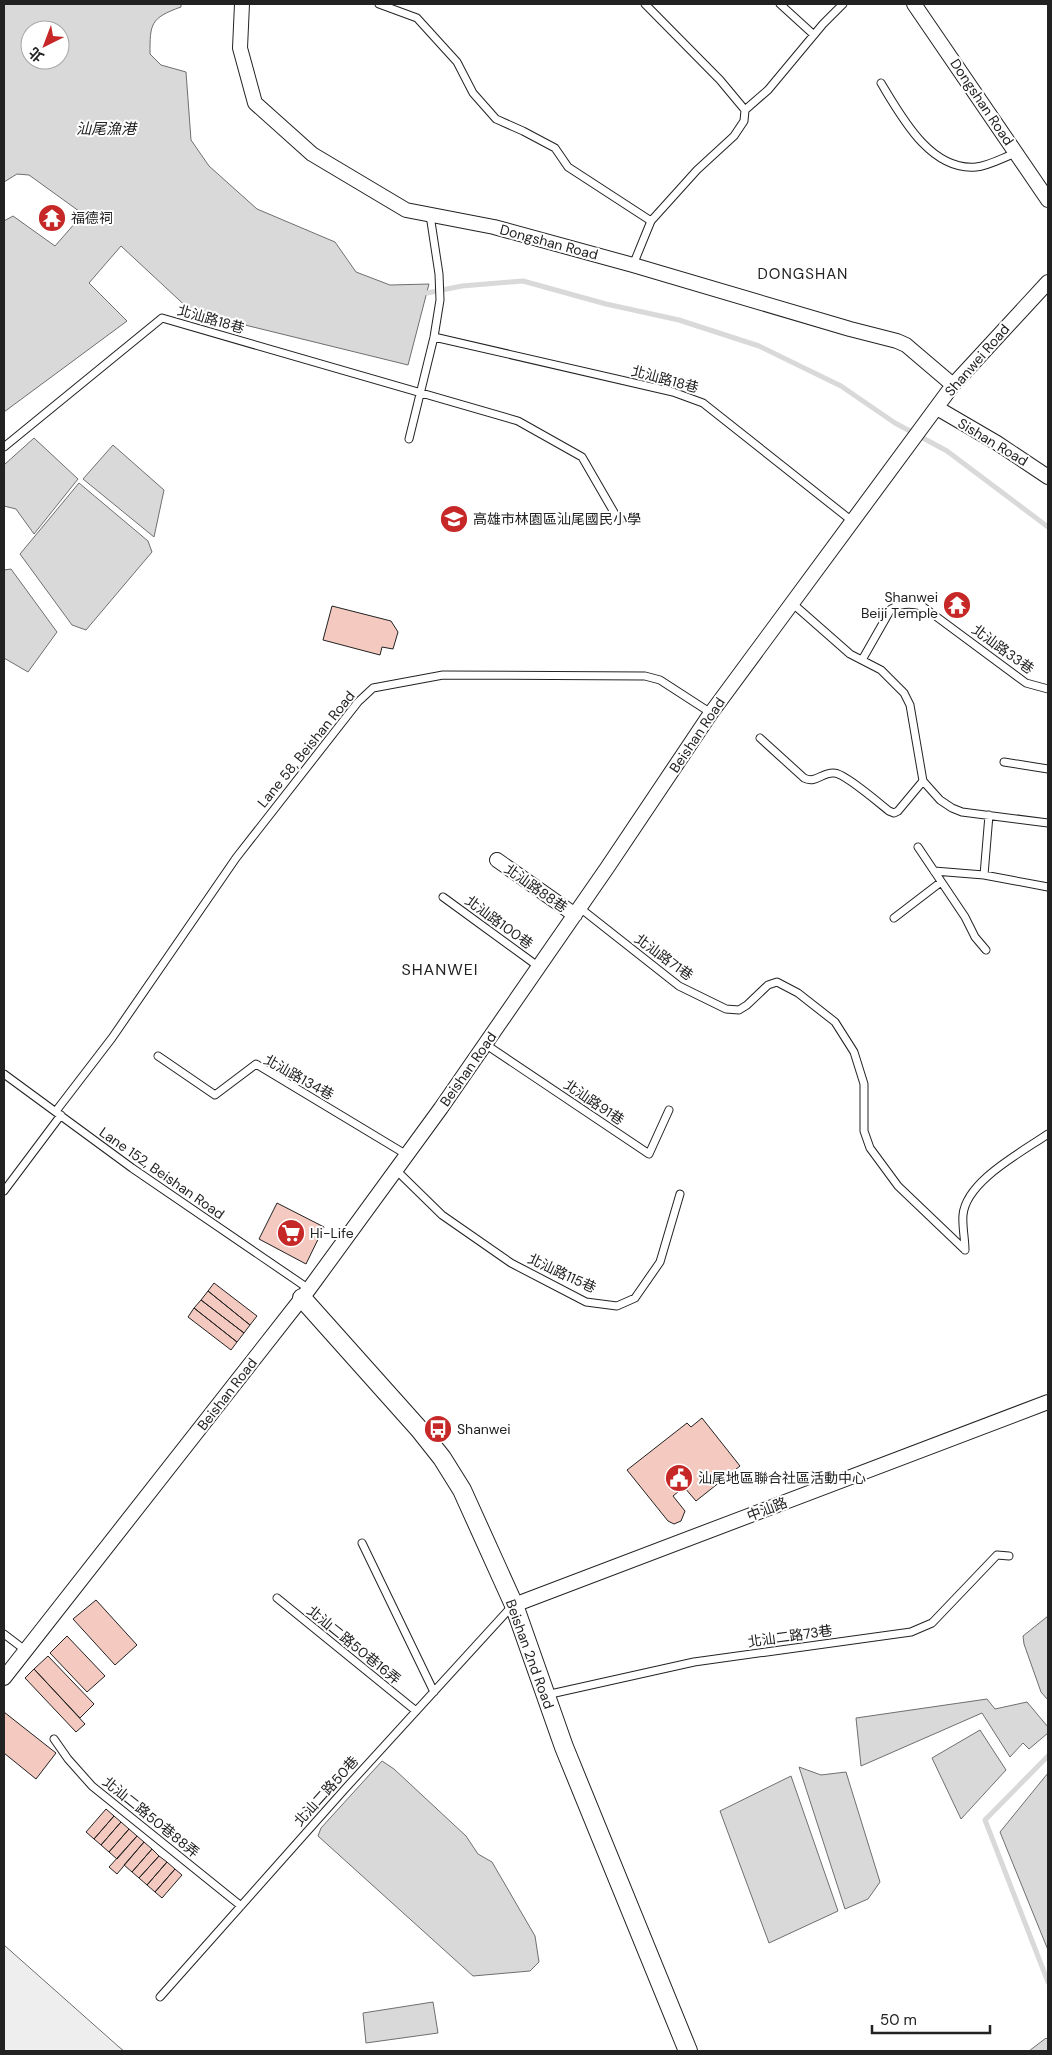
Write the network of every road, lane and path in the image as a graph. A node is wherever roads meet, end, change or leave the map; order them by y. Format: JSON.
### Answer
{"nodes":[{"id":1,"x":242,"y":4,"type":"edge"},
{"id":2,"x":379,"y":4,"type":"edge"},
{"id":3,"x":645,"y":4,"type":"edge"},
{"id":4,"x":780,"y":4,"type":"edge"},
{"id":5,"x":843,"y":4,"type":"edge"},
{"id":6,"x":914,"y":4,"type":"edge"},
{"id":7,"x":814,"y":35,"type":"junction"},
{"id":8,"x":881,"y":83,"type":"dead end"},
{"id":9,"x":744,"y":110,"type":"junction"},
{"id":10,"x":1016,"y":152,"type":"junction"},
{"id":11,"x":1048,"y":200,"type":"edge"},
{"id":12,"x":430,"y":214,"type":"junction"},
{"id":13,"x":651,"y":221,"type":"junction"},
{"id":14,"x":633,"y":265,"type":"junction"},
{"id":15,"x":1048,"y":282,"type":"edge"},
{"id":16,"x":434,"y":337,"type":"junction"},
{"id":17,"x":953,"y":385,"type":"junction"},
{"id":18,"x":420,"y":393,"type":"junction"},
{"id":19,"x":932,"y":413,"type":"junction"},
{"id":20,"x":409,"y":440,"type":"dead end"},
{"id":21,"x":910,"y":443,"type":"joint"},
{"id":22,"x":4,"y":447,"type":"edge"},
{"id":23,"x":1048,"y":477,"type":"edge"},
{"id":24,"x":619,"y":521,"type":"dead end"},
{"id":25,"x":852,"y":521,"type":"junction"},
{"id":26,"x":792,"y":602,"type":"junction"},
{"id":27,"x":862,"y":660,"type":"junction"},
{"id":28,"x":1048,"y":689,"type":"edge"},
{"id":29,"x":711,"y":713,"type":"junction"},
{"id":30,"x":760,"y":738,"type":"dead end"},
{"id":31,"x":1004,"y":762,"type":"dead end"},
{"id":32,"x":1048,"y":769,"type":"edge"},
{"id":33,"x":923,"y":782,"type":"junction"},
{"id":34,"x":989,"y":815,"type":"junction"},
{"id":35,"x":1048,"y":823,"type":"edge"},
{"id":36,"x":918,"y":847,"type":"dead end"},
{"id":37,"x":497,"y":860,"type":"dead end"},
{"id":38,"x":934,"y":871,"type":"junction"},
{"id":39,"x":984,"y":875,"type":"junction"},
{"id":40,"x":941,"y":882,"type":"junction"},
{"id":41,"x":1048,"y":886,"type":"edge"},
{"id":42,"x":443,"y":897,"type":"dead end"},
{"id":43,"x":577,"y":912,"type":"junction"},
{"id":44,"x":894,"y":918,"type":"dead end"},
{"id":45,"x":986,"y":950,"type":"dead end"},
{"id":46,"x":539,"y":967,"type":"junction"},
{"id":47,"x":485,"y":1044,"type":"junction"},
{"id":48,"x":158,"y":1056,"type":"dead end"},
{"id":49,"x":4,"y":1074,"type":"edge"},
{"id":50,"x":669,"y":1110,"type":"dead end"},
{"id":51,"x":58,"y":1113,"type":"junction"},
{"id":52,"x":1048,"y":1134,"type":"edge"},
{"id":53,"x":407,"y":1155,"type":"junction"},
{"id":54,"x":396,"y":1170,"type":"junction"},
{"id":55,"x":4,"y":1191,"type":"edge"},
{"id":56,"x":680,"y":1194,"type":"dead end"},
{"id":57,"x":305,"y":1294,"type":"junction"},
{"id":58,"x":1048,"y":1402,"type":"edge"},
{"id":59,"x":362,"y":1543,"type":"dead end"},
{"id":60,"x":1009,"y":1556,"type":"dead end"},
{"id":61,"x":277,"y":1598,"type":"dead end"},
{"id":62,"x":514,"y":1605,"type":"junction"},
{"id":63,"x":4,"y":1634,"type":"edge"},
{"id":64,"x":26,"y":1650,"type":"junction"},
{"id":65,"x":4,"y":1678,"type":"edge"},
{"id":66,"x":434,"y":1692,"type":"junction"},
{"id":67,"x":546,"y":1695,"type":"junction"},
{"id":68,"x":416,"y":1711,"type":"junction"},
{"id":69,"x":54,"y":1739,"type":"dead end"},
{"id":70,"x":241,"y":1906,"type":"junction"},
{"id":71,"x":160,"y":1997,"type":"dead end"},
{"id":72,"x":688,"y":2051,"type":"edge"}],
"edges":[{"from":1,"to":12,"type":"street","name":"Dongshan Road"},
{"from":2,"to":13,"type":"lane"},
{"from":3,"to":9,"type":"lane"},
{"from":4,"to":7,"type":"lane"},
{"from":5,"to":7,"type":"lane"},
{"from":6,"to":10,"type":"street","name":"Dongshan Road"},
{"from":7,"to":9,"type":"lane"},
{"from":8,"to":10,"type":"lane"},
{"from":9,"to":13,"type":"lane"},
{"from":10,"to":11,"type":"street","name":"Dongshan Road"},
{"from":12,"to":14,"type":"street","name":"Dongshan Road"},
{"from":12,"to":16,"type":"lane"},
{"from":13,"to":14,"type":"lane"},
{"from":14,"to":17,"type":"street","name":"Dongshan Road"},
{"from":15,"to":17,"type":"street","name":"Shanwei Road"},
{"from":16,"to":18,"type":"lane"},
{"from":16,"to":25,"type":"lane","name":"北汕路18巷"},
{"from":17,"to":19,"type":"street","name":"Shanwei Road"},
{"from":18,"to":20,"type":"lane"},
{"from":18,"to":22,"type":"lane","name":"北汕路18巷"},
{"from":18,"to":24,"type":"lane","name":"北汕路18巷"},
{"from":19,"to":21,"type":"street","name":"Shanwei Road"},
{"from":19,"to":23,"type":"street","name":"Sishan Road"},
{"from":21,"to":25,"type":"street","name":"Beishan Road"},
{"from":25,"to":26,"type":"street","name":"Beishan Road"},
{"from":26,"to":27,"type":"lane"},
{"from":26,"to":29,"type":"street","name":"Beishan Road"},
{"from":27,"to":28,"type":"lane","name":"北汕路33巷"},
{"from":27,"to":33,"type":"lane"},
{"from":29,"to":43,"type":"street","name":"Beishan Road"},
{"from":29,"to":51,"type":"lane","name":"Lane 58, Beishan Road"},
{"from":30,"to":33,"type":"lane"},
{"from":31,"to":32,"type":"lane"},
{"from":33,"to":34,"type":"lane"},
{"from":34,"to":35,"type":"lane"},
{"from":34,"to":39,"type":"lane"},
{"from":36,"to":38,"type":"lane"},
{"from":37,"to":43,"type":"street","name":"北汕路88巷"},
{"from":38,"to":39,"type":"lane"},
{"from":38,"to":40,"type":"lane"},
{"from":39,"to":41,"type":"lane"},
{"from":40,"to":44,"type":"lane"},
{"from":40,"to":45,"type":"lane"},
{"from":42,"to":46,"type":"lane","name":"北汕路100巷"},
{"from":43,"to":46,"type":"street","name":"Beishan Road"},
{"from":43,"to":52,"type":"lane","name":"北汕路71巷"},
{"from":46,"to":47,"type":"street","name":"Beishan Road"},
{"from":47,"to":50,"type":"lane","name":"北汕路91巷"},
{"from":47,"to":53,"type":"street","name":"Beishan Road"},
{"from":48,"to":53,"type":"lane","name":"北汕路134巷"},
{"from":49,"to":51,"type":"lane","name":"Lane 152, Beishan Road"},
{"from":51,"to":55,"type":"lane","name":"Lane 58, Beishan Road"},
{"from":51,"to":57,"type":"lane","name":"Lane 152, Beishan Road"},
{"from":53,"to":54,"type":"street","name":"Beishan Road"},
{"from":54,"to":56,"type":"lane","name":"北汕路115巷"},
{"from":54,"to":57,"type":"street","name":"Beishan Road"},
{"from":57,"to":62,"type":"street","name":"Beishan 2nd Road"},
{"from":57,"to":64,"type":"street","name":"Beishan Road"},
{"from":58,"to":62,"type":"street","name":"中汕路"},
{"from":59,"to":66,"type":"lane"},
{"from":60,"to":67,"type":"lane","name":"北汕二路73巷"},
{"from":61,"to":68,"type":"lane","name":"北汕二路50巷16弄"},
{"from":62,"to":66,"type":"lane","name":"北汕二路50巷"},
{"from":62,"to":67,"type":"street","name":"Beishan 2nd Road"},
{"from":63,"to":64,"type":"lane"},
{"from":64,"to":65,"type":"street","name":"Beishan Road"},
{"from":66,"to":68,"type":"lane","name":"北汕二路50巷"},
{"from":67,"to":72,"type":"street","name":"Beishan 2nd Road"},
{"from":68,"to":70,"type":"lane","name":"北汕二路50巷"},
{"from":69,"to":70,"type":"lane","name":"北汕二路50巷88弄"},
{"from":70,"to":71,"type":"lane","name":"北汕二路50巷"}]}
